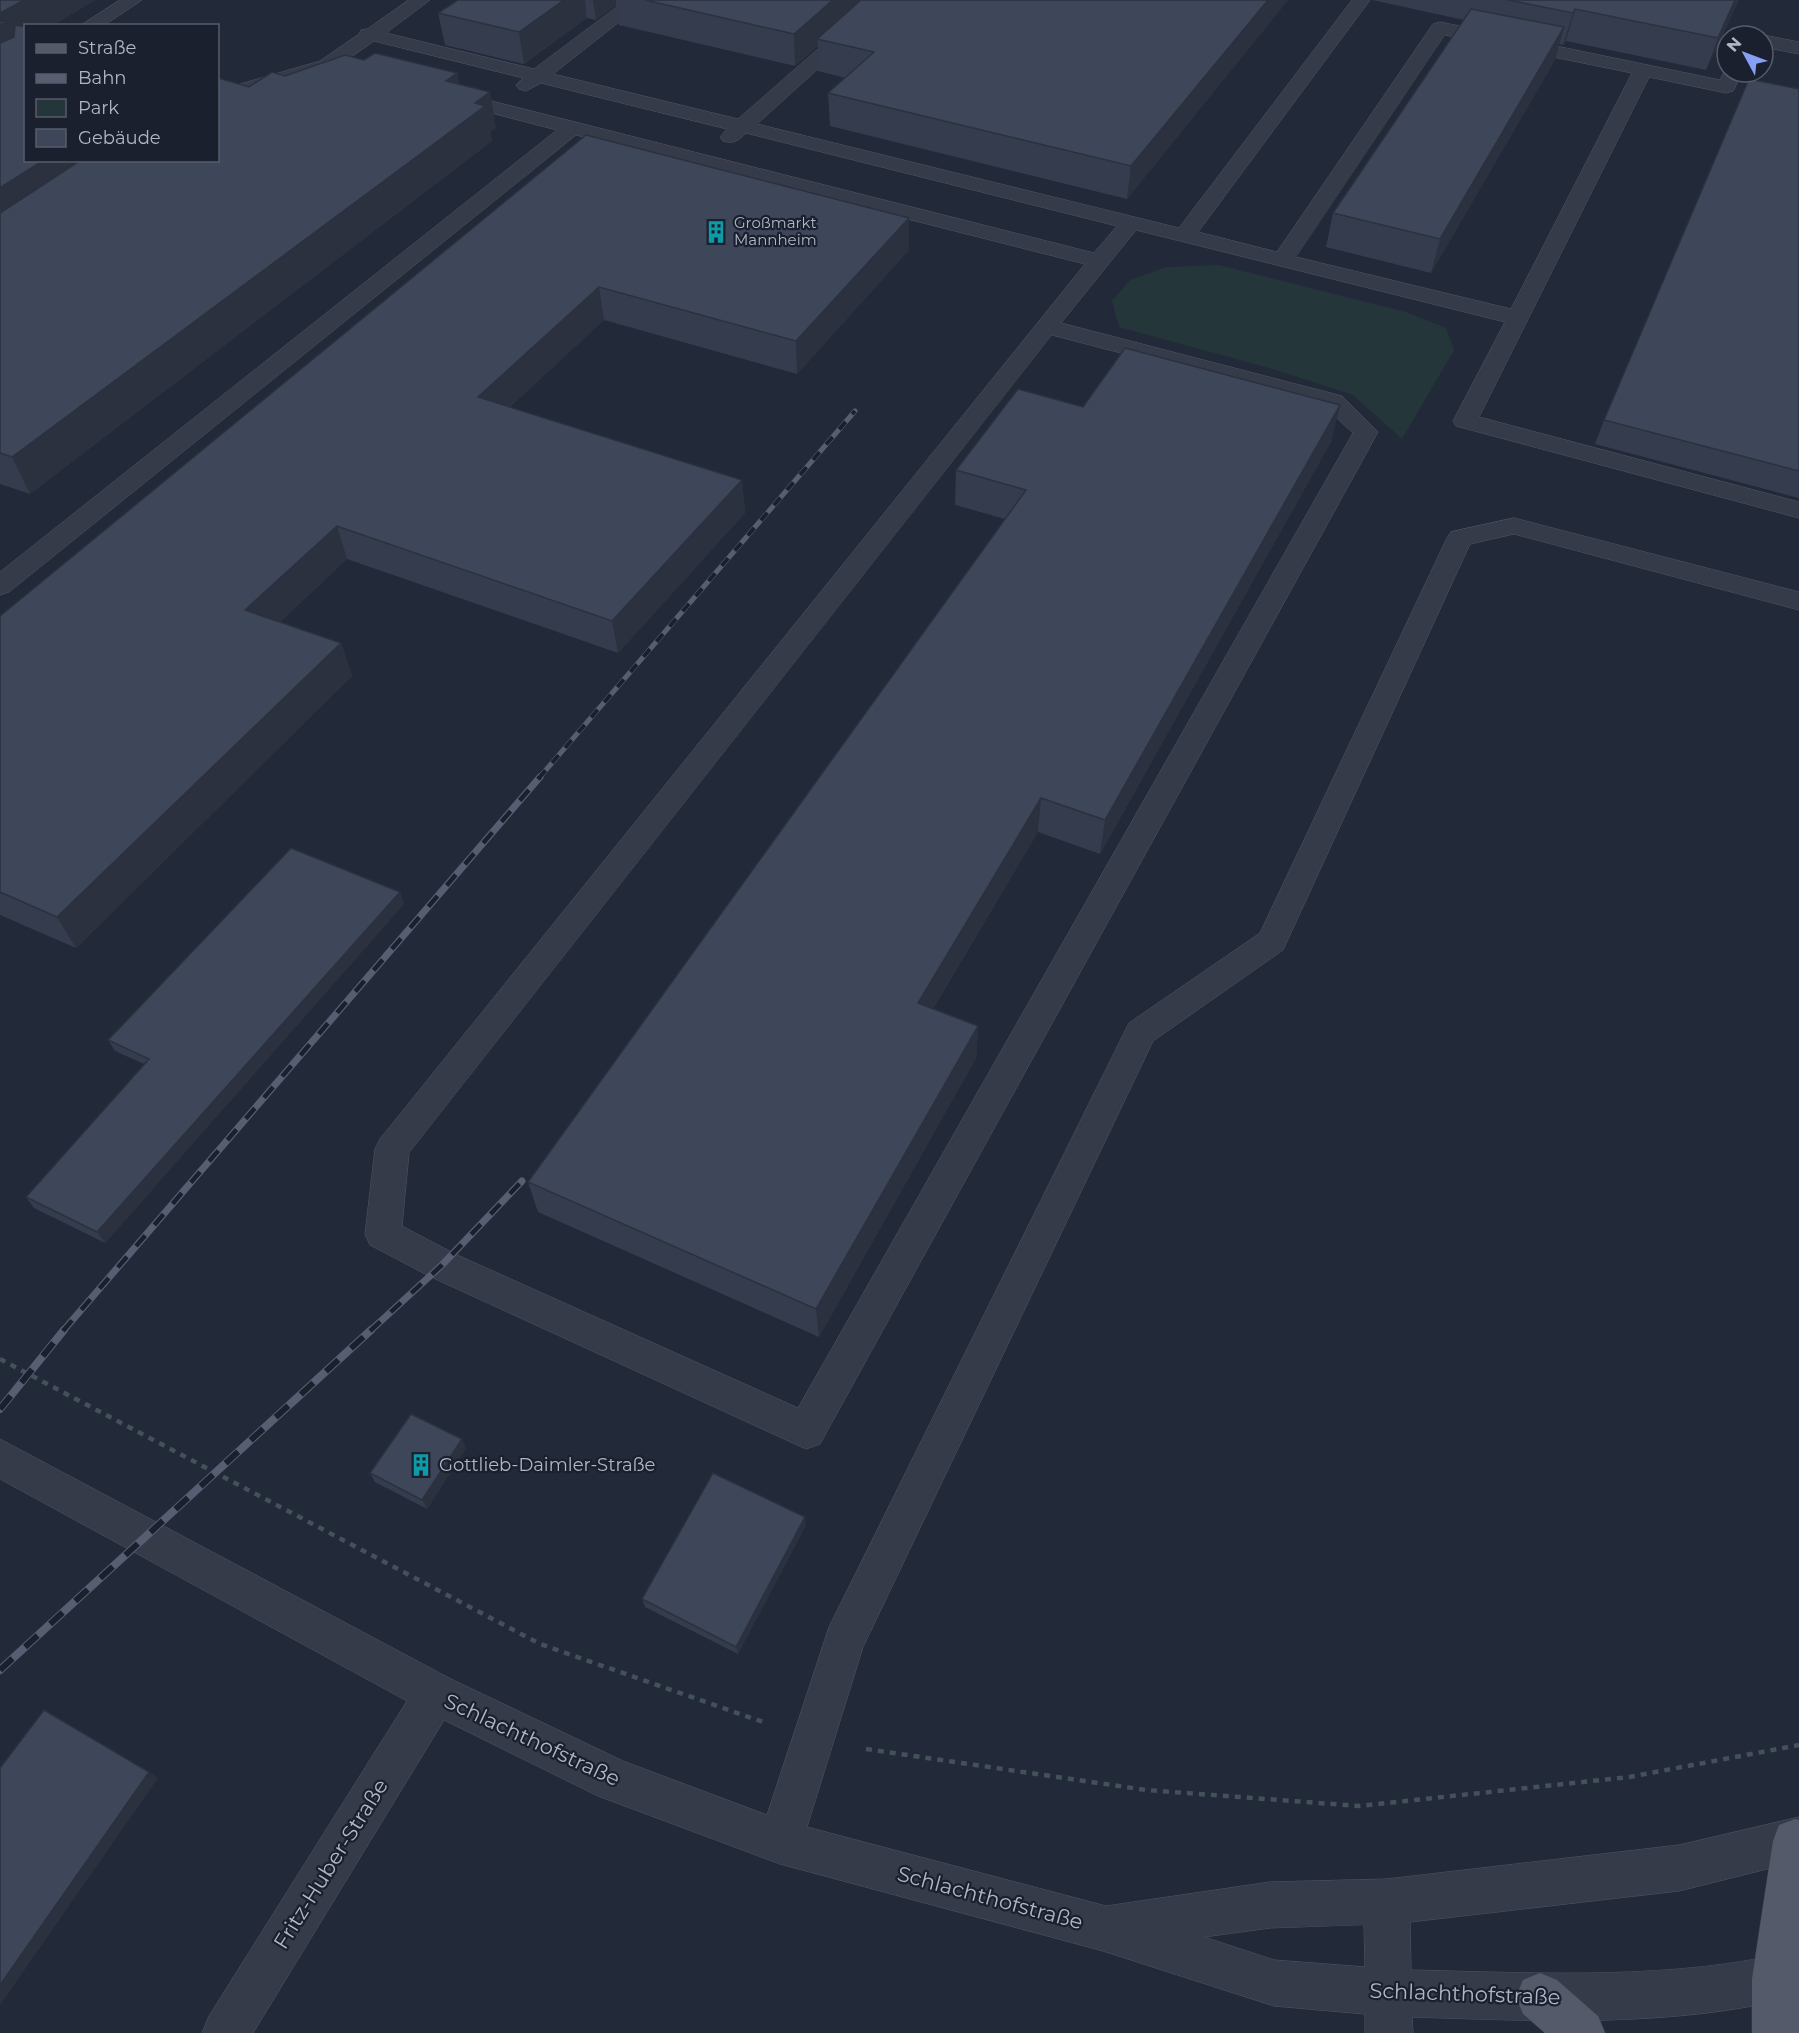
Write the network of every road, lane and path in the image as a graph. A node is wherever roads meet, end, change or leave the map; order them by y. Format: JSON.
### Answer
{"nodes":[{"id":1,"x":134,"y":0,"type":"edge"},
{"id":2,"x":421,"y":0,"type":"edge"},
{"id":3,"x":638,"y":0,"type":"edge"},
{"id":4,"x":885,"y":0,"type":"edge"},
{"id":5,"x":1361,"y":0,"type":"edge"},
{"id":6,"x":92,"y":24,"type":"edge"},
{"id":7,"x":368,"y":34,"type":"junction"},
{"id":8,"x":1775,"y":43,"type":"edge"},
{"id":9,"x":1799,"y":48,"type":"edge"},
{"id":10,"x":327,"y":65,"type":"junction"},
{"id":11,"x":350,"y":70,"type":"edge"},
{"id":12,"x":1643,"y":70,"type":"junction"},
{"id":13,"x":537,"y":76,"type":"junction"},
{"id":14,"x":1727,"y":84,"type":"edge"},
{"id":15,"x":428,"y":91,"type":"edge"},
{"id":16,"x":219,"y":106,"type":"edge"},
{"id":17,"x":496,"y":108,"type":"junction"},
{"id":18,"x":573,"y":127,"type":"junction"},
{"id":19,"x":742,"y":127,"type":"junction"},
{"id":20,"x":704,"y":161,"type":"junction"},
{"id":21,"x":978,"y":163,"type":"edge"},
{"id":22,"x":961,"y":181,"type":"junction"},
{"id":23,"x":1131,"y":223,"type":"junction"},
{"id":24,"x":1184,"y":236,"type":"junction"},
{"id":25,"x":1283,"y":260,"type":"junction"},
{"id":26,"x":1099,"y":261,"type":"junction"},
{"id":27,"x":1518,"y":318,"type":"junction"},
{"id":28,"x":1048,"y":327,"type":"junction"},
{"id":29,"x":1799,"y":510,"type":"edge"},
{"id":30,"x":0,"y":586,"type":"edge"},
{"id":31,"x":1799,"y":601,"type":"edge"},
{"id":32,"x":0,"y":1359,"type":"edge"},
{"id":33,"x":0,"y":1458,"type":"edge"},
{"id":34,"x":436,"y":1694,"type":"junction"},
{"id":35,"x":812,"y":1739,"type":"junction"},
{"id":36,"x":1799,"y":1745,"type":"edge"},
{"id":37,"x":1798,"y":1841,"type":"edge"},
{"id":38,"x":780,"y":1842,"type":"junction"},
{"id":39,"x":1387,"y":1902,"type":"junction"},
{"id":40,"x":1103,"y":1928,"type":"junction"},
{"id":41,"x":1787,"y":1976,"type":"edge"},
{"id":42,"x":1539,"y":1997,"type":"junction"},
{"id":43,"x":1389,"y":2013,"type":"edge"},
{"id":44,"x":226,"y":2033,"type":"edge"},
{"id":45,"x":1581,"y":2033,"type":"edge"},
{"id":46,"x":1776,"y":2033,"type":"edge"}],
"edges":[{"from":1,"to":6,"type":"street"},
{"from":2,"to":7,"type":"street"},
{"from":3,"to":13,"type":"street"},
{"from":4,"to":19,"type":"street"},
{"from":5,"to":24,"type":"street"},
{"from":7,"to":10,"type":"street"},
{"from":7,"to":13,"type":"street"},
{"from":8,"to":9,"type":"street"},
{"from":10,"to":11,"type":"street"},
{"from":10,"to":16,"type":"street"},
{"from":12,"to":14,"type":"street"},
{"from":12,"to":25,"type":"street"},
{"from":12,"to":27,"type":"street"},
{"from":13,"to":17,"type":"street"},
{"from":13,"to":19,"type":"street"},
{"from":15,"to":17,"type":"street"},
{"from":17,"to":18,"type":"street"},
{"from":18,"to":20,"type":"street"},
{"from":18,"to":30,"type":"street"},
{"from":19,"to":20,"type":"street"},
{"from":19,"to":22,"type":"street"},
{"from":20,"to":26,"type":"street"},
{"from":21,"to":22,"type":"street"},
{"from":22,"to":23,"type":"street"},
{"from":23,"to":24,"type":"street"},
{"from":23,"to":26,"type":"street"},
{"from":24,"to":25,"type":"street"},
{"from":25,"to":27,"type":"street"},
{"from":26,"to":28,"type":"street"},
{"from":27,"to":29,"type":"street"},
{"from":28,"to":28,"type":"street"},
{"from":31,"to":35,"type":"street"},
{"from":32,"to":35,"type":"path"},
{"from":33,"to":34,"type":"street","name":"Schlachthofstraße"},
{"from":34,"to":38,"type":"street","name":"Schlachthofstraße"},
{"from":34,"to":44,"type":"street","name":"Fritz-Huber-Straße"},
{"from":35,"to":36,"type":"path"},
{"from":35,"to":38,"type":"street"},
{"from":37,"to":39,"type":"street","name":"Schlachthofstraße"},
{"from":37,"to":41,"type":"main road"},
{"from":38,"to":40,"type":"street","name":"Schlachthofstraße"},
{"from":39,"to":40,"type":"street","name":"Schlachthofstraße"},
{"from":39,"to":43,"type":"street"},
{"from":40,"to":43,"type":"street","name":"Schlachthofstraße"},
{"from":41,"to":42,"type":"street","name":"Schlachthofstraße"},
{"from":41,"to":46,"type":"main road"},
{"from":42,"to":43,"type":"street","name":"Schlachthofstraße"},
{"from":42,"to":45,"type":"main road"}]}
